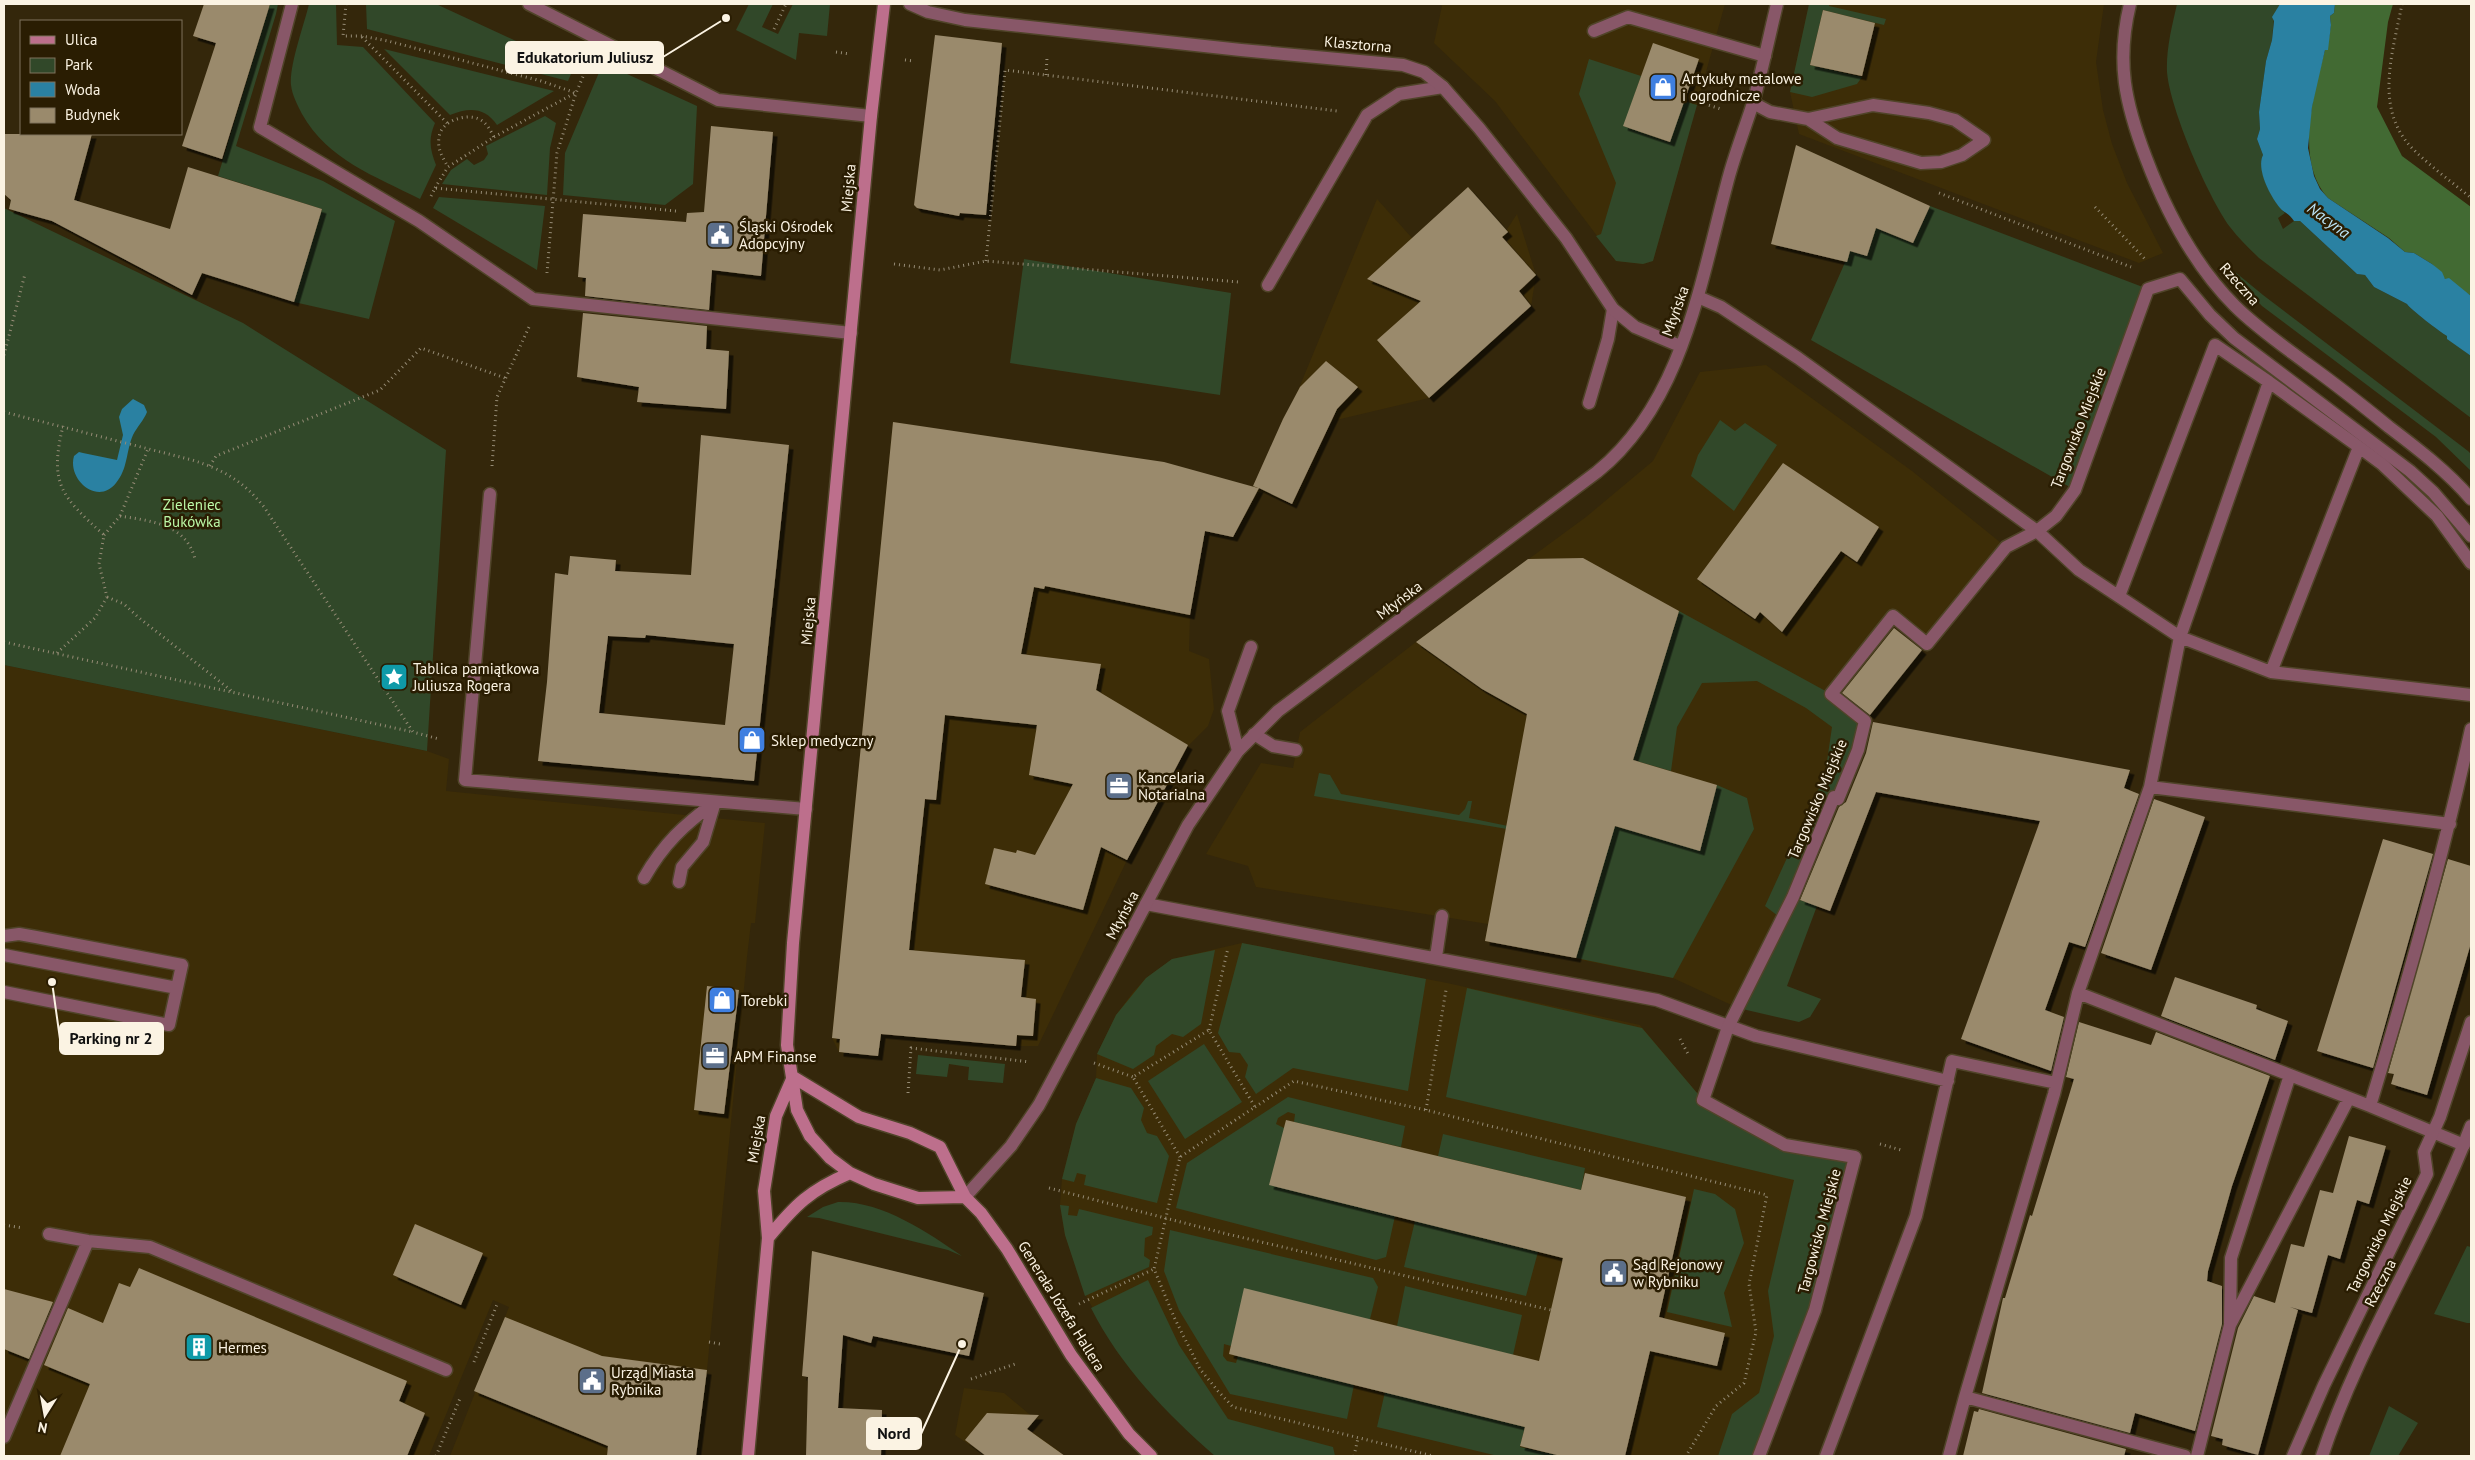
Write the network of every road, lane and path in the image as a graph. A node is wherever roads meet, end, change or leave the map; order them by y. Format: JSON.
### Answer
{"nodes":[{"id":1,"x":292,"y":4,"type":"edge"},
{"id":2,"x":346,"y":4,"type":"edge"},
{"id":3,"x":529,"y":4,"type":"edge"},
{"id":4,"x":786,"y":4,"type":"edge"},
{"id":5,"x":884,"y":4,"type":"edge"},
{"id":6,"x":910,"y":4,"type":"edge"},
{"id":7,"x":1777,"y":4,"type":"edge"},
{"id":8,"x":2130,"y":4,"type":"edge"},
{"id":9,"x":2402,"y":4,"type":"edge"},
{"id":10,"x":774,"y":29,"type":"dead end"},
{"id":11,"x":1594,"y":31,"type":"dead end"},
{"id":12,"x":362,"y":36,"type":"junction"},
{"id":13,"x":836,"y":52,"type":"dead end"},
{"id":14,"x":855,"y":54,"type":"dead end"},
{"id":15,"x":1765,"y":56,"type":"junction"},
{"id":16,"x":591,"y":57,"type":"dead end"},
{"id":17,"x":579,"y":87,"type":"dead end"},
{"id":18,"x":1443,"y":87,"type":"junction"},
{"id":19,"x":1685,"y":98,"type":"dead end"},
{"id":20,"x":1753,"y":103,"type":"junction"},
{"id":21,"x":1722,"y":110,"type":"dead end"},
{"id":22,"x":1367,"y":115,"type":"junction"},
{"id":23,"x":871,"y":116,"type":"junction"},
{"id":24,"x":1808,"y":119,"type":"junction"},
{"id":25,"x":448,"y":124,"type":"junction"},
{"id":26,"x":494,"y":136,"type":"junction"},
{"id":27,"x":448,"y":167,"type":"junction"},
{"id":28,"x":435,"y":188,"type":"junction"},
{"id":29,"x":1934,"y":191,"type":"dead end"},
{"id":30,"x":2471,"y":198,"type":"edge"},
{"id":31,"x":676,"y":211,"type":"dead end"},
{"id":32,"x":419,"y":221,"type":"junction"},
{"id":33,"x":986,"y":261,"type":"junction"},
{"id":34,"x":894,"y":264,"type":"dead end"},
{"id":35,"x":2136,"y":268,"type":"dead end"},
{"id":36,"x":25,"y":274,"type":"dead end"},
{"id":37,"x":1268,"y":285,"type":"joint"},
{"id":38,"x":1698,"y":297,"type":"junction"},
{"id":39,"x":1613,"y":309,"type":"junction"},
{"id":40,"x":851,"y":333,"type":"junction"},
{"id":41,"x":1680,"y":346,"type":"junction"},
{"id":42,"x":4,"y":355,"type":"edge"},
{"id":43,"x":505,"y":378,"type":"dead end"},
{"id":44,"x":2269,"y":382,"type":"junction"},
{"id":45,"x":1589,"y":403,"type":"dead end"},
{"id":46,"x":4,"y":412,"type":"edge"},
{"id":47,"x":63,"y":426,"type":"junction"},
{"id":48,"x":2359,"y":448,"type":"junction"},
{"id":49,"x":148,"y":449,"type":"junction"},
{"id":50,"x":210,"y":466,"type":"junction"},
{"id":51,"x":490,"y":494,"type":"dead end"},
{"id":52,"x":2471,"y":500,"type":"edge"},
{"id":53,"x":120,"y":516,"type":"junction"},
{"id":54,"x":2037,"y":531,"type":"junction"},
{"id":55,"x":104,"y":535,"type":"junction"},
{"id":56,"x":2471,"y":536,"type":"edge"},
{"id":57,"x":195,"y":559,"type":"dead end"},
{"id":58,"x":2471,"y":563,"type":"edge"},
{"id":59,"x":2119,"y":596,"type":"junction"},
{"id":60,"x":107,"y":597,"type":"junction"},
{"id":61,"x":2180,"y":637,"type":"junction"},
{"id":62,"x":4,"y":642,"type":"edge"},
{"id":63,"x":1251,"y":647,"type":"dead end"},
{"id":64,"x":56,"y":654,"type":"junction"},
{"id":65,"x":2271,"y":672,"type":"junction"},
{"id":66,"x":235,"y":693,"type":"junction"},
{"id":67,"x":2471,"y":695,"type":"edge"},
{"id":68,"x":2471,"y":729,"type":"edge"},
{"id":69,"x":413,"y":732,"type":"junction"},
{"id":70,"x":1254,"y":734,"type":"junction"},
{"id":71,"x":470,"y":742,"type":"junction"},
{"id":72,"x":1296,"y":750,"type":"dead end"},
{"id":73,"x":1238,"y":751,"type":"junction"},
{"id":74,"x":2150,"y":787,"type":"junction"},
{"id":75,"x":715,"y":802,"type":"junction"},
{"id":76,"x":806,"y":809,"type":"junction"},
{"id":77,"x":2450,"y":824,"type":"junction"},
{"id":78,"x":644,"y":878,"type":"dead end"},
{"id":79,"x":679,"y":882,"type":"dead end"},
{"id":80,"x":1146,"y":904,"type":"junction"},
{"id":81,"x":1442,"y":916,"type":"dead end"},
{"id":82,"x":4,"y":936,"type":"edge"},
{"id":83,"x":1228,"y":948,"type":"dead end"},
{"id":84,"x":4,"y":955,"type":"edge"},
{"id":85,"x":1436,"y":957,"type":"junction"},
{"id":86,"x":1447,"y":983,"type":"dead end"},
{"id":87,"x":177,"y":988,"type":"junction"},
{"id":88,"x":4,"y":992,"type":"edge"},
{"id":89,"x":2078,"y":994,"type":"junction"},
{"id":90,"x":1657,"y":1000,"type":"junction"},
{"id":91,"x":2471,"y":1022,"type":"edge"},
{"id":92,"x":1728,"y":1027,"type":"junction"},
{"id":93,"x":1209,"y":1030,"type":"junction"},
{"id":94,"x":1033,"y":1062,"type":"dead end"},
{"id":95,"x":1096,"y":1064,"type":"dead end"},
{"id":96,"x":2290,"y":1075,"type":"junction"},
{"id":97,"x":793,"y":1077,"type":"junction"},
{"id":98,"x":1133,"y":1077,"type":"junction"},
{"id":99,"x":1948,"y":1081,"type":"junction"},
{"id":100,"x":2056,"y":1083,"type":"junction"},
{"id":101,"x":908,"y":1093,"type":"dead end"},
{"id":102,"x":1705,"y":1094,"type":"junction"},
{"id":103,"x":2349,"y":1098,"type":"junction"},
{"id":104,"x":2370,"y":1106,"type":"junction"},
{"id":105,"x":1255,"y":1107,"type":"junction"},
{"id":106,"x":1426,"y":1110,"type":"junction"},
{"id":107,"x":2471,"y":1126,"type":"edge"},
{"id":108,"x":2433,"y":1133,"type":"junction"},
{"id":109,"x":1874,"y":1142,"type":"dead end"},
{"id":110,"x":2464,"y":1144,"type":"junction"},
{"id":111,"x":1180,"y":1157,"type":"junction"},
{"id":112,"x":1930,"y":1159,"type":"junction"},
{"id":113,"x":850,"y":1173,"type":"junction"},
{"id":114,"x":1049,"y":1188,"type":"dead end"},
{"id":115,"x":965,"y":1197,"type":"junction"},
{"id":116,"x":1165,"y":1217,"type":"junction"},
{"id":117,"x":49,"y":1234,"type":"dead end"},
{"id":118,"x":768,"y":1238,"type":"junction"},
{"id":119,"x":88,"y":1241,"type":"junction"},
{"id":120,"x":1154,"y":1269,"type":"junction"},
{"id":121,"x":1080,"y":1304,"type":"dead end"},
{"id":122,"x":1551,"y":1310,"type":"dead end"},
{"id":123,"x":2230,"y":1325,"type":"junction"},
{"id":124,"x":709,"y":1342,"type":"dead end"},
{"id":125,"x":720,"y":1344,"type":"dead end"},
{"id":126,"x":1018,"y":1363,"type":"dead end"},
{"id":127,"x":446,"y":1370,"type":"dead end"},
{"id":128,"x":971,"y":1379,"type":"dead end"},
{"id":129,"x":1965,"y":1397,"type":"junction"},
{"id":130,"x":4,"y":1437,"type":"edge"},
{"id":131,"x":1358,"y":1438,"type":"junction"},
{"id":132,"x":748,"y":1456,"type":"edge"},
{"id":133,"x":1151,"y":1456,"type":"edge"},
{"id":134,"x":1354,"y":1456,"type":"edge"},
{"id":135,"x":1433,"y":1456,"type":"edge"},
{"id":136,"x":1686,"y":1456,"type":"edge"},
{"id":137,"x":1759,"y":1456,"type":"edge"},
{"id":138,"x":1826,"y":1456,"type":"edge"},
{"id":139,"x":1949,"y":1456,"type":"edge"},
{"id":140,"x":2182,"y":1456,"type":"edge"},
{"id":141,"x":2196,"y":1456,"type":"edge"},
{"id":142,"x":2293,"y":1456,"type":"edge"},
{"id":143,"x":2322,"y":1456,"type":"edge"}],
"edges":[{"from":1,"to":32,"type":"street"},
{"from":2,"to":12,"type":"path"},
{"from":3,"to":23,"type":"street"},
{"from":4,"to":10,"type":"path"},
{"from":5,"to":23,"type":"street","name":"Miejska"},
{"from":6,"to":18,"type":"street","name":"Klasztorna"},
{"from":7,"to":15,"type":"street","name":"Młyńska"},
{"from":8,"to":52,"type":"street","name":"Rzeczna"},
{"from":9,"to":30,"type":"path"},
{"from":11,"to":15,"type":"street"},
{"from":12,"to":25,"type":"path"},
{"from":12,"to":26,"type":"path"},
{"from":13,"to":14,"type":"path"},
{"from":15,"to":20,"type":"street","name":"Młyńska"},
{"from":16,"to":17,"type":"path"},
{"from":18,"to":22,"type":"street"},
{"from":18,"to":39,"type":"street","name":"Klasztorna"},
{"from":19,"to":21,"type":"path"},
{"from":20,"to":24,"type":"street"},
{"from":20,"to":38,"type":"street","name":"Młyńska"},
{"from":22,"to":33,"type":"path"},
{"from":22,"to":37,"type":"street"},
{"from":23,"to":40,"type":"street","name":"Miejska"},
{"from":24,"to":24,"type":"street"},
{"from":25,"to":26,"type":"path"},
{"from":25,"to":27,"type":"path"},
{"from":26,"to":27,"type":"path"},
{"from":27,"to":28,"type":"path"},
{"from":28,"to":31,"type":"path"},
{"from":28,"to":32,"type":"path"},
{"from":29,"to":35,"type":"path"},
{"from":32,"to":40,"type":"street"},
{"from":33,"to":34,"type":"path"},
{"from":33,"to":37,"type":"path"},
{"from":36,"to":42,"type":"path"},
{"from":38,"to":41,"type":"street","name":"Młyńska"},
{"from":38,"to":54,"type":"street"},
{"from":39,"to":41,"type":"street","name":"Klasztorna"},
{"from":39,"to":45,"type":"street"},
{"from":40,"to":76,"type":"street","name":"Miejska"},
{"from":41,"to":70,"type":"street","name":"Młyńska"},
{"from":43,"to":50,"type":"path"},
{"from":44,"to":48,"type":"street"},
{"from":44,"to":59,"type":"street"},
{"from":44,"to":61,"type":"street"},
{"from":46,"to":47,"type":"path"},
{"from":47,"to":49,"type":"path"},
{"from":47,"to":55,"type":"path"},
{"from":48,"to":58,"type":"street"},
{"from":48,"to":65,"type":"street"},
{"from":49,"to":50,"type":"path"},
{"from":49,"to":53,"type":"path"},
{"from":50,"to":69,"type":"path"},
{"from":51,"to":71,"type":"street"},
{"from":53,"to":55,"type":"path"},
{"from":53,"to":57,"type":"path"},
{"from":54,"to":56,"type":"street","name":"Targowisko Miejskie"},
{"from":54,"to":59,"type":"street"},
{"from":54,"to":92,"type":"street","name":"Targowisko Miejskie"},
{"from":55,"to":60,"type":"path"},
{"from":59,"to":61,"type":"street"},
{"from":60,"to":64,"type":"path"},
{"from":60,"to":66,"type":"path"},
{"from":61,"to":65,"type":"street"},
{"from":61,"to":74,"type":"street"},
{"from":62,"to":64,"type":"path"},
{"from":63,"to":73,"type":"street"},
{"from":64,"to":66,"type":"path"},
{"from":65,"to":67,"type":"street"},
{"from":66,"to":69,"type":"path"},
{"from":68,"to":77,"type":"street"},
{"from":69,"to":71,"type":"path"},
{"from":70,"to":72,"type":"street"},
{"from":70,"to":73,"type":"street","name":"Młyńska"},
{"from":71,"to":75,"type":"street"},
{"from":73,"to":80,"type":"street","name":"Młyńska"},
{"from":74,"to":77,"type":"street"},
{"from":74,"to":89,"type":"street"},
{"from":75,"to":76,"type":"street"},
{"from":75,"to":78,"type":"street"},
{"from":75,"to":79,"type":"street"},
{"from":76,"to":97,"type":"street","name":"Miejska"},
{"from":77,"to":104,"type":"street"},
{"from":80,"to":85,"type":"street"},
{"from":80,"to":115,"type":"street","name":"Młyńska"},
{"from":81,"to":85,"type":"street"},
{"from":82,"to":87,"type":"street"},
{"from":83,"to":93,"type":"path"},
{"from":84,"to":87,"type":"street"},
{"from":85,"to":90,"type":"street"},
{"from":86,"to":106,"type":"path"},
{"from":87,"to":88,"type":"street"},
{"from":89,"to":96,"type":"street"},
{"from":89,"to":100,"type":"street"},
{"from":90,"to":92,"type":"street"},
{"from":90,"to":102,"type":"path"},
{"from":91,"to":108,"type":"street","name":"Targowisko Miejskie"},
{"from":92,"to":99,"type":"street"},
{"from":92,"to":102,"type":"street","name":"Targowisko Miejskie"},
{"from":93,"to":98,"type":"path"},
{"from":93,"to":105,"type":"path"},
{"from":94,"to":101,"type":"path"},
{"from":95,"to":98,"type":"path"},
{"from":96,"to":103,"type":"street"},
{"from":96,"to":123,"type":"street"},
{"from":97,"to":113,"type":"street"},
{"from":97,"to":115,"type":"street","name":"Generała Józefa Hallera"},
{"from":97,"to":118,"type":"street","name":"Miejska"},
{"from":98,"to":111,"type":"path"},
{"from":99,"to":100,"type":"street"},
{"from":99,"to":112,"type":"street"},
{"from":100,"to":129,"type":"street"},
{"from":102,"to":137,"type":"street","name":"Targowisko Miejskie"},
{"from":103,"to":104,"type":"street"},
{"from":103,"to":123,"type":"street"},
{"from":104,"to":108,"type":"street"},
{"from":105,"to":106,"type":"path"},
{"from":105,"to":111,"type":"path"},
{"from":106,"to":136,"type":"path"},
{"from":107,"to":110,"type":"street","name":"Rzeczna"},
{"from":108,"to":110,"type":"street"},
{"from":108,"to":142,"type":"street","name":"Targowisko Miejskie"},
{"from":109,"to":112,"type":"path"},
{"from":110,"to":143,"type":"street","name":"Rzeczna"},
{"from":111,"to":116,"type":"path"},
{"from":112,"to":138,"type":"street"},
{"from":113,"to":115,"type":"street"},
{"from":113,"to":118,"type":"street"},
{"from":114,"to":116,"type":"path"},
{"from":115,"to":133,"type":"street","name":"Generała Józefa Hallera"},
{"from":116,"to":120,"type":"path"},
{"from":116,"to":122,"type":"path"},
{"from":117,"to":119,"type":"street"},
{"from":118,"to":132,"type":"street","name":"Miejska"},
{"from":119,"to":127,"type":"street"},
{"from":119,"to":130,"type":"street"},
{"from":120,"to":121,"type":"path"},
{"from":120,"to":131,"type":"path"},
{"from":123,"to":141,"type":"street"},
{"from":124,"to":125,"type":"path"},
{"from":126,"to":128,"type":"path"},
{"from":129,"to":139,"type":"street"},
{"from":129,"to":140,"type":"street"},
{"from":131,"to":134,"type":"path"},
{"from":131,"to":135,"type":"path"}]}
